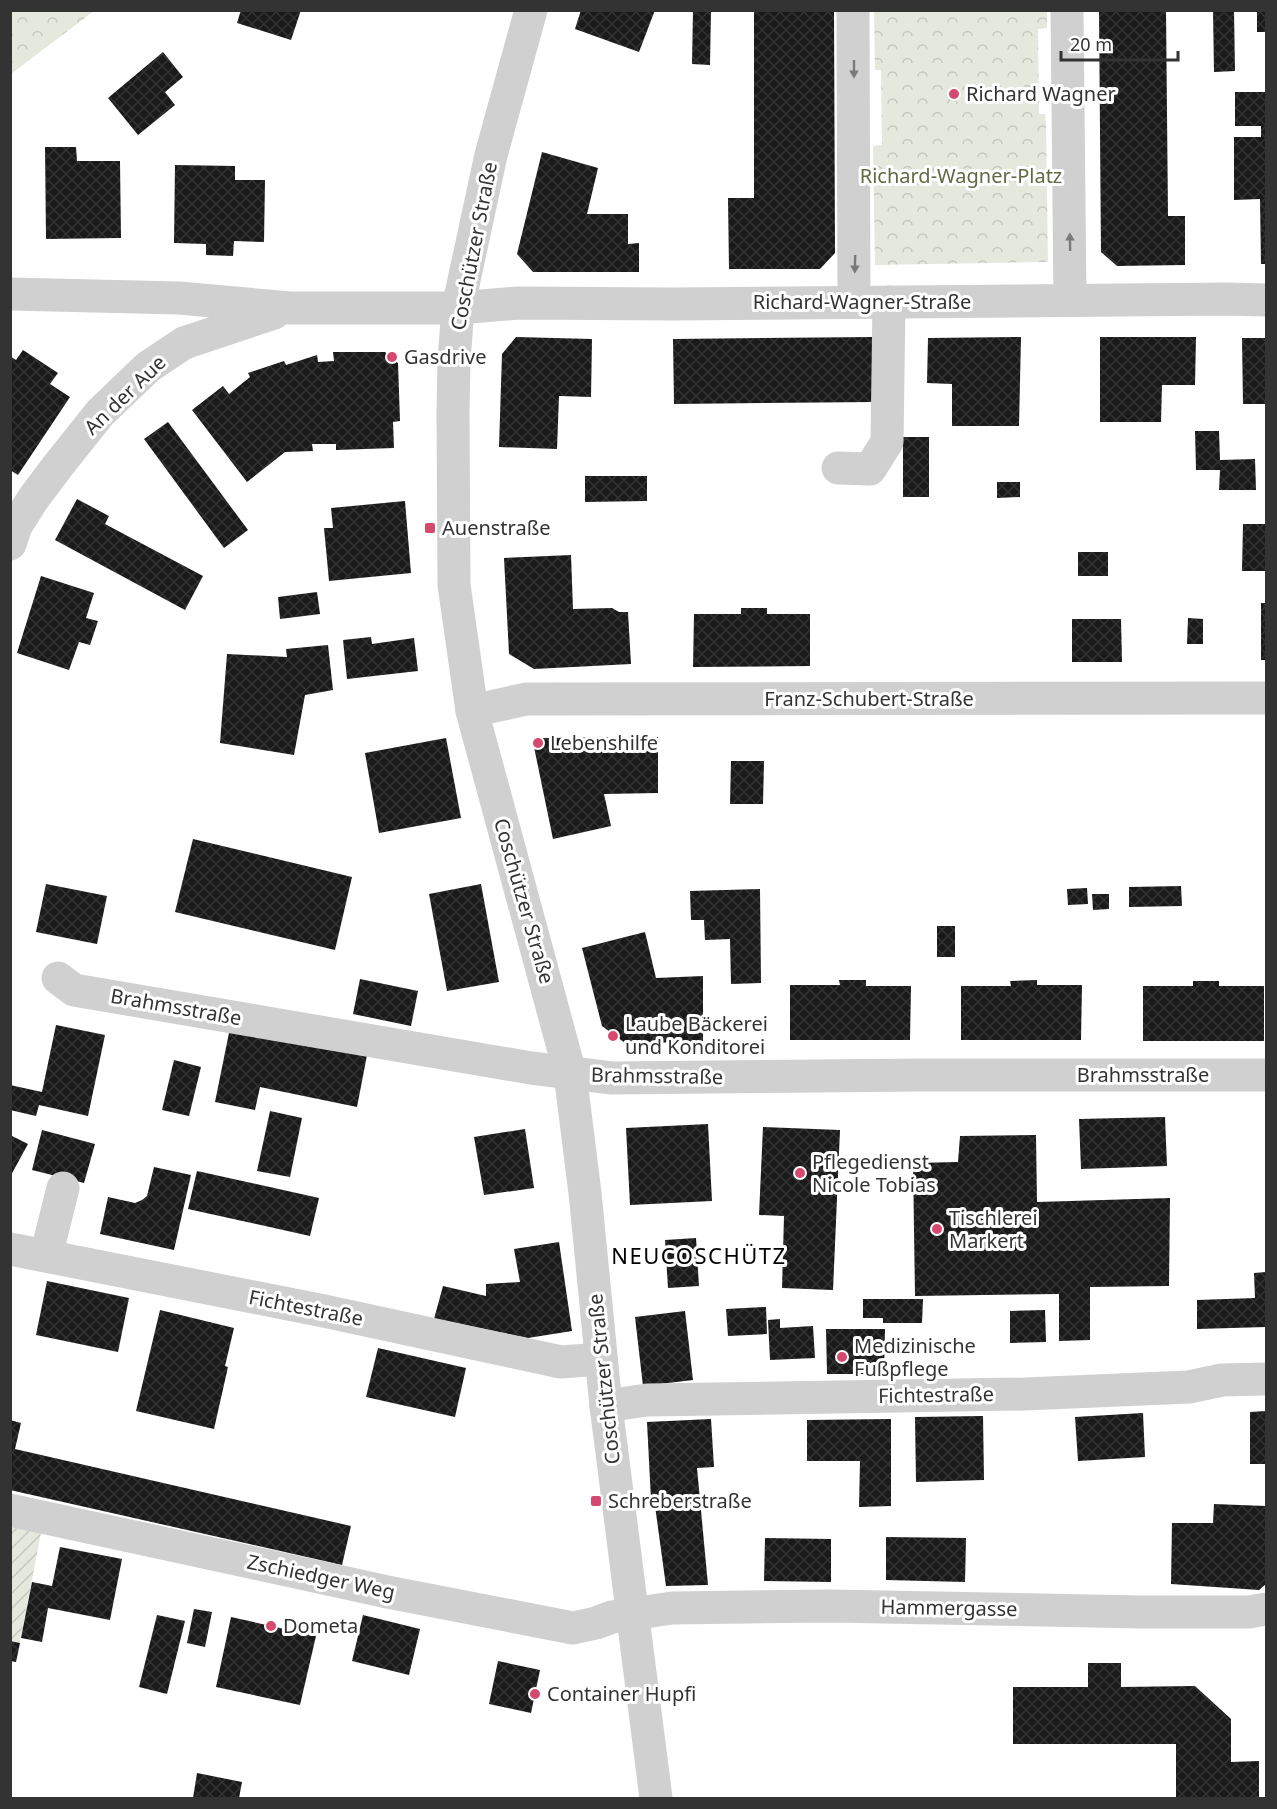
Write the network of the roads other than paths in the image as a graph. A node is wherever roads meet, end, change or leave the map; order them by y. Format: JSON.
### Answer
{"nodes":[{"id":1,"x":531,"y":10,"type":"edge"},
{"id":2,"x":853,"y":10,"type":"edge"},
{"id":3,"x":1067,"y":10,"type":"edge"},
{"id":4,"x":10,"y":294,"type":"edge"},
{"id":5,"x":1070,"y":300,"type":"junction"},
{"id":6,"x":1266,"y":300,"type":"edge"},
{"id":7,"x":854,"y":302,"type":"junction"},
{"id":8,"x":889,"y":302,"type":"junction"},
{"id":9,"x":290,"y":308,"type":"junction"},
{"id":10,"x":458,"y":308,"type":"junction"},
{"id":11,"x":838,"y":468,"type":"dead end"},
{"id":12,"x":10,"y":544,"type":"edge"},
{"id":13,"x":1266,"y":698,"type":"edge"},
{"id":14,"x":472,"y":711,"type":"junction"},
{"id":15,"x":58,"y":978,"type":"dead end"},
{"id":16,"x":570,"y":1073,"type":"junction"},
{"id":17,"x":1266,"y":1075,"type":"edge"},
{"id":18,"x":63,"y":1188,"type":"dead end"},
{"id":19,"x":10,"y":1248,"type":"edge"},
{"id":20,"x":46,"y":1256,"type":"junction"},
{"id":21,"x":601,"y":1359,"type":"junction"},
{"id":22,"x":1266,"y":1379,"type":"edge"},
{"id":23,"x":606,"y":1406,"type":"junction"},
{"id":24,"x":10,"y":1510,"type":"edge"},
{"id":25,"x":1266,"y":1609,"type":"edge"},
{"id":26,"x":633,"y":1615,"type":"junction"},
{"id":27,"x":656,"y":1798,"type":"edge"}],
"edges":[{"from":1,"to":10,"type":"street","name":"Coschützer Straße"},
{"from":2,"to":7,"type":"street","one_way":true},
{"from":5,"to":3,"type":"street","one_way":true},
{"from":4,"to":9,"type":"street"},
{"from":5,"to":6,"type":"street","name":"Richard-Wagner-Straße"},
{"from":5,"to":8,"type":"street","name":"Richard-Wagner-Straße"},
{"from":7,"to":8,"type":"street","name":"Richard-Wagner-Straße"},
{"from":7,"to":10,"type":"street","name":"Richard-Wagner-Straße"},
{"from":8,"to":11,"type":"street"},
{"from":9,"to":10,"type":"street"},
{"from":9,"to":12,"type":"street","name":"An der Aue"},
{"from":10,"to":14,"type":"street","name":"Coschützer Straße"},
{"from":13,"to":14,"type":"street","name":"Franz-Schubert-Straße"},
{"from":14,"to":16,"type":"street","name":"Coschützer Straße"},
{"from":15,"to":16,"type":"street","name":"Brahmsstraße"},
{"from":16,"to":17,"type":"street","name":"Brahmsstraße"},
{"from":16,"to":21,"type":"street","name":"Coschützer Straße"},
{"from":18,"to":20,"type":"street"},
{"from":19,"to":20,"type":"street","name":"Fichtestraße"},
{"from":20,"to":21,"type":"street","name":"Fichtestraße"},
{"from":21,"to":23,"type":"street","name":"Coschützer Straße"},
{"from":22,"to":23,"type":"street","name":"Fichtestraße"},
{"from":23,"to":26,"type":"street","name":"Coschützer Straße"},
{"from":24,"to":26,"type":"street","name":"Zschiedger Weg"},
{"from":25,"to":26,"type":"street","name":"Hammergasse"},
{"from":26,"to":27,"type":"street","name":"Coschützer Straße"}]}
